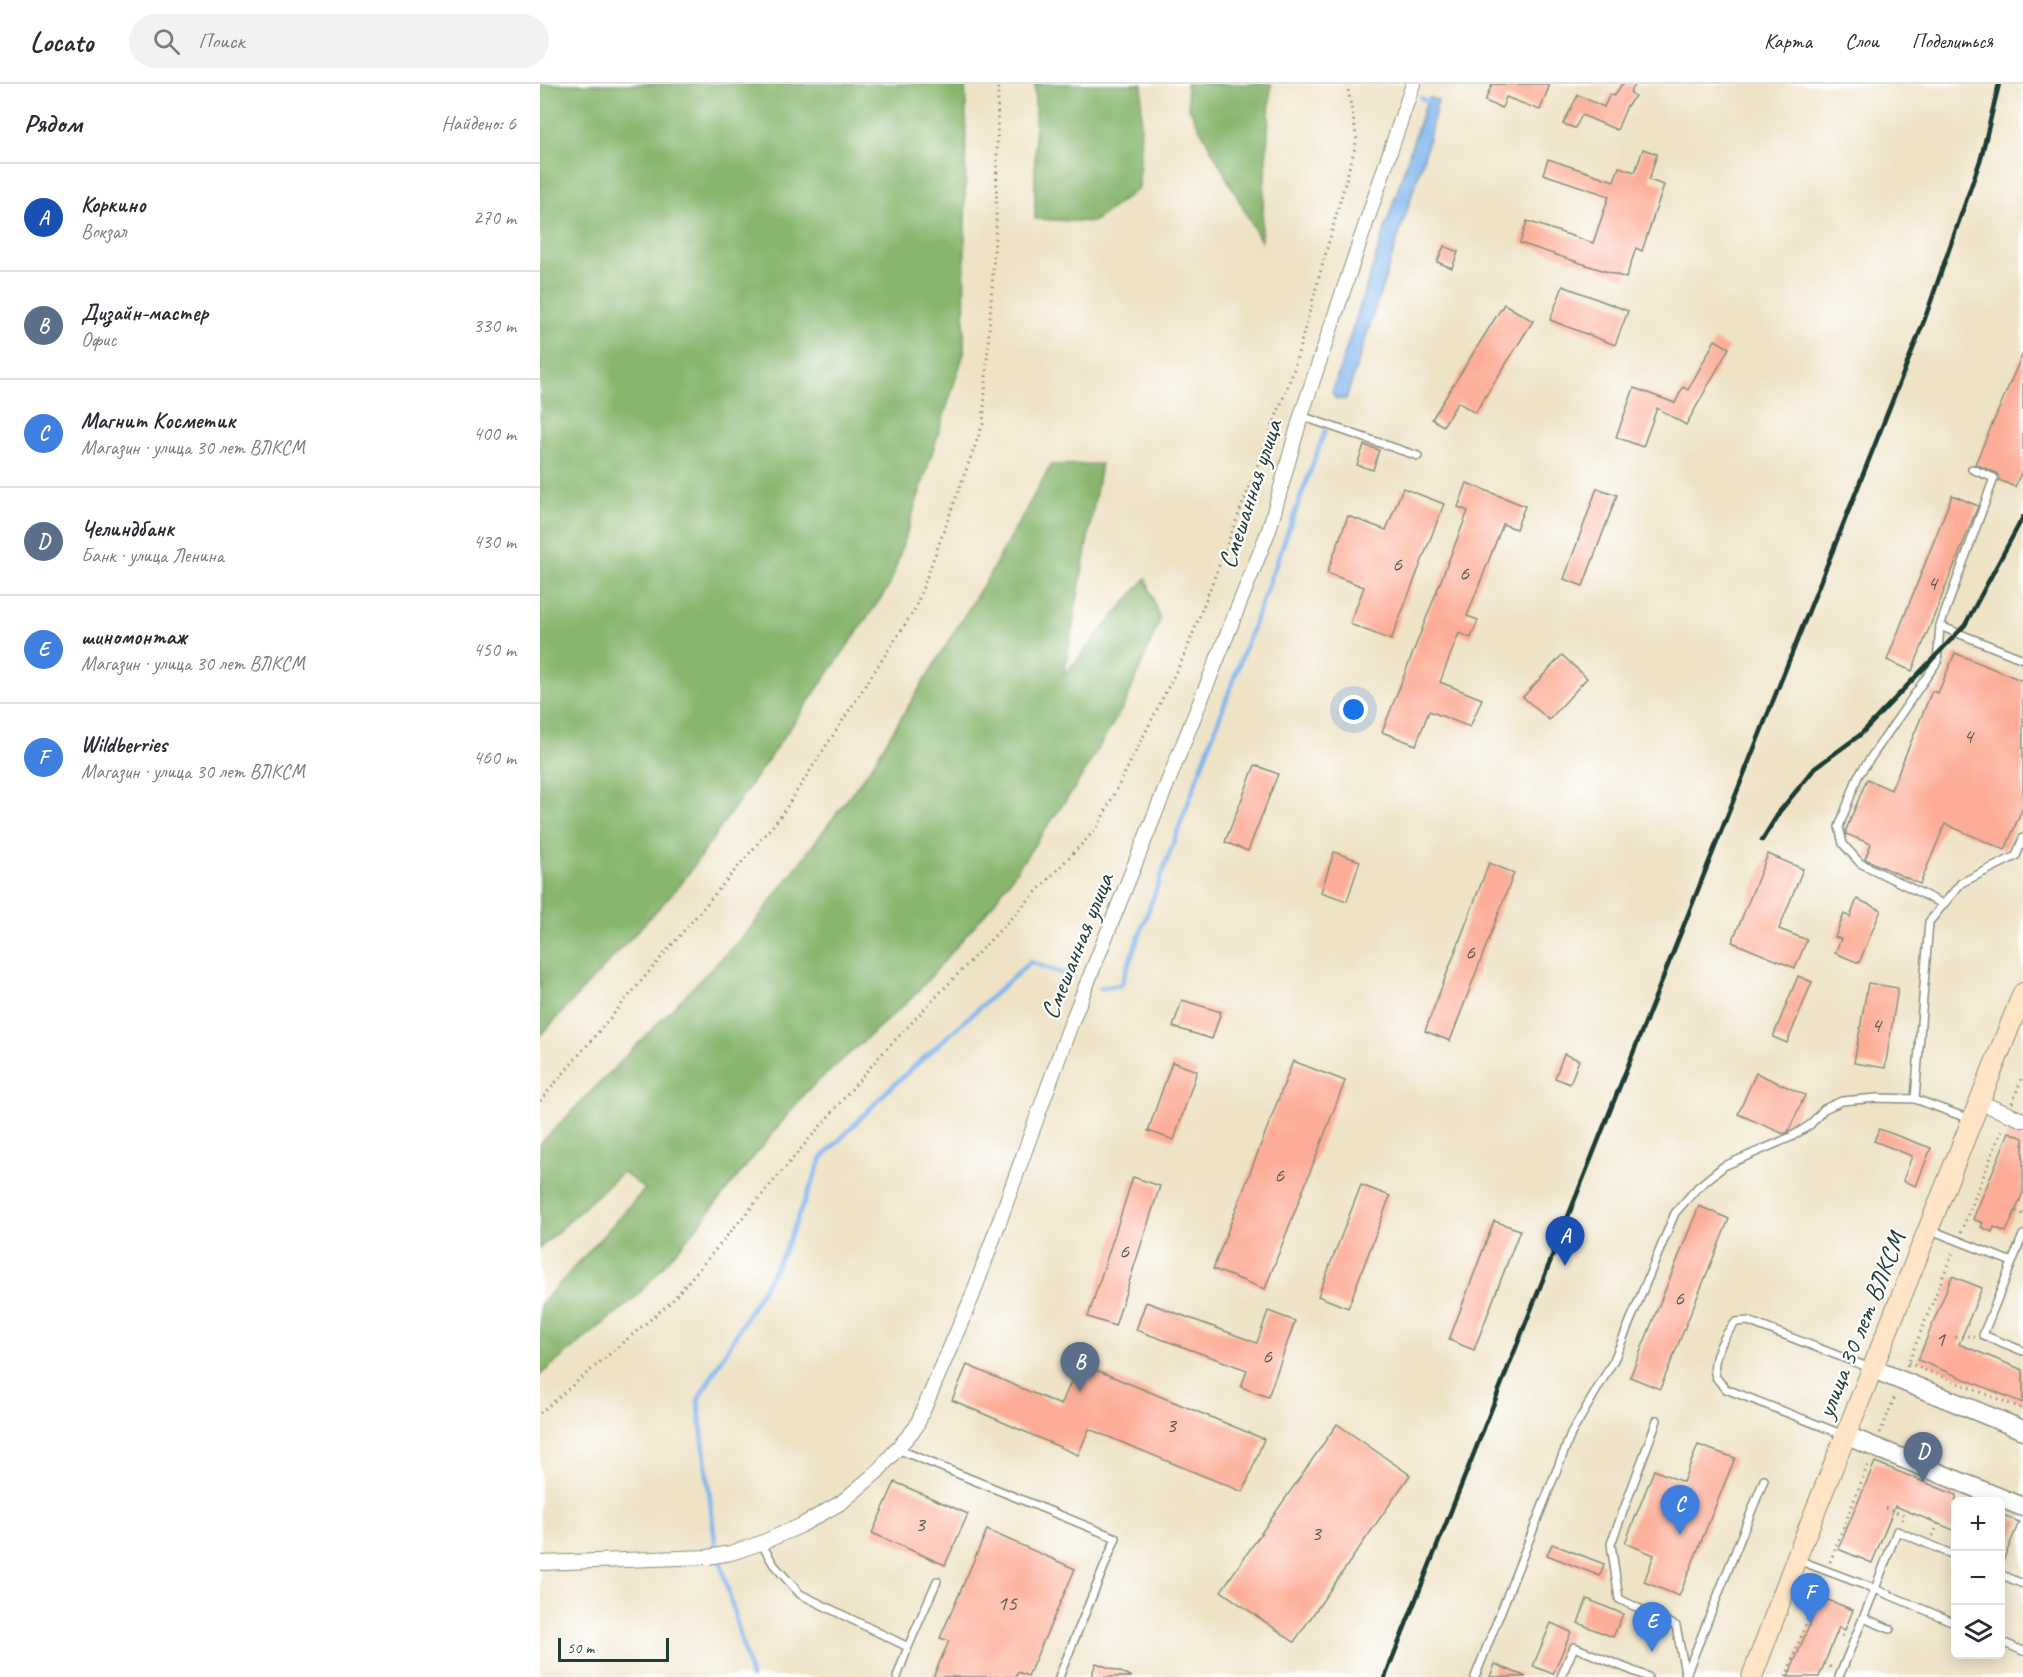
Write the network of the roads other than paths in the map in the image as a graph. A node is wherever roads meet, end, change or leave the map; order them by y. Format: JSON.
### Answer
{"nodes":[{"id":1,"x":1413,"y":84,"type":"edge"},
{"id":2,"x":1301,"y":416,"type":"junction"},
{"id":3,"x":1418,"y":456,"type":"dead end"},
{"id":4,"x":1972,"y":469,"type":"dead end"},
{"id":5,"x":1940,"y":626,"type":"junction"},
{"id":6,"x":2023,"y":659,"type":"edge"},
{"id":7,"x":2023,"y":838,"type":"edge"},
{"id":8,"x":1943,"y":904,"type":"junction"},
{"id":9,"x":2023,"y":993,"type":"edge"},
{"id":10,"x":1915,"y":1099,"type":"junction"},
{"id":11,"x":1979,"y":1102,"type":"junction"},
{"id":12,"x":2020,"y":1114,"type":"edge"},
{"id":13,"x":1972,"y":1120,"type":"junction"},
{"id":14,"x":1928,"y":1229,"type":"junction"},
{"id":15,"x":2023,"y":1235,"type":"edge"},
{"id":16,"x":2012,"y":1262,"type":"junction"},
{"id":17,"x":2023,"y":1351,"type":"edge"},
{"id":18,"x":1873,"y":1369,"type":"junction"},
{"id":19,"x":1657,"y":1420,"type":"dead end"},
{"id":20,"x":2023,"y":1430,"type":"edge"},
{"id":21,"x":1847,"y":1436,"type":"junction"},
{"id":22,"x":897,"y":1449,"type":"junction"},
{"id":23,"x":1764,"y":1480,"type":"dead end"},
{"id":24,"x":2023,"y":1507,"type":"edge"},
{"id":25,"x":761,"y":1543,"type":"junction"},
{"id":26,"x":1951,"y":1554,"type":"edge"},
{"id":27,"x":1796,"y":1559,"type":"junction"},
{"id":28,"x":540,"y":1563,"type":"edge"},
{"id":29,"x":2005,"y":1577,"type":"edge"},
{"id":30,"x":937,"y":1581,"type":"dead end"},
{"id":31,"x":2023,"y":1584,"type":"edge"},
{"id":32,"x":1875,"y":1589,"type":"junction"},
{"id":33,"x":1863,"y":1618,"type":"junction"},
{"id":34,"x":1951,"y":1621,"type":"edge"},
{"id":35,"x":1890,"y":1629,"type":"dead end"},
{"id":36,"x":2005,"y":1643,"type":"edge"},
{"id":37,"x":908,"y":1647,"type":"junction"},
{"id":38,"x":2023,"y":1651,"type":"edge"},
{"id":39,"x":1628,"y":1673,"type":"edge"},
{"id":40,"x":1686,"y":1676,"type":"edge"},
{"id":41,"x":897,"y":1677,"type":"edge"},
{"id":42,"x":1059,"y":1677,"type":"edge"},
{"id":43,"x":1475,"y":1677,"type":"edge"},
{"id":44,"x":1561,"y":1677,"type":"edge"},
{"id":45,"x":1648,"y":1677,"type":"edge"},
{"id":46,"x":1752,"y":1677,"type":"edge"},
{"id":47,"x":1839,"y":1677,"type":"edge"}],
"edges":[{"from":1,"to":2,"type":"street","name":"Смешанная улица"},
{"from":2,"to":3,"type":"lane"},
{"from":2,"to":22,"type":"street","name":"Смешанная улица"},
{"from":4,"to":5,"type":"lane"},
{"from":5,"to":6,"type":"lane"},
{"from":5,"to":8,"type":"lane"},
{"from":7,"to":8,"type":"lane"},
{"from":8,"to":10,"type":"lane"},
{"from":9,"to":11,"type":"main road","name":"улица 30 лет ВЛКСМ"},
{"from":10,"to":13,"type":"lane"},
{"from":10,"to":43,"type":"lane"},
{"from":11,"to":12,"type":"street"},
{"from":11,"to":13,"type":"main road","name":"улица 30 лет ВЛКСМ"},
{"from":13,"to":14,"type":"main road","name":"улица 30 лет ВЛКСМ"},
{"from":14,"to":16,"type":"lane"},
{"from":14,"to":18,"type":"main road","name":"улица 30 лет ВЛКСМ"},
{"from":15,"to":16,"type":"lane"},
{"from":16,"to":17,"type":"lane"},
{"from":18,"to":20,"type":"street"},
{"from":18,"to":21,"type":"main road","name":"улица 30 лет ВЛКСМ"},
{"from":18,"to":21,"type":"lane"},
{"from":19,"to":40,"type":"lane"},
{"from":21,"to":24,"type":"street"},
{"from":21,"to":27,"type":"main road","name":"улица 30 лет ВЛКСМ"},
{"from":22,"to":25,"type":"street","name":"Смешанная улица"},
{"from":22,"to":42,"type":"lane"},
{"from":23,"to":40,"type":"lane"},
{"from":25,"to":28,"type":"street","name":"Смешанная улица"},
{"from":25,"to":37,"type":"lane"},
{"from":26,"to":32,"type":"lane"},
{"from":27,"to":32,"type":"lane"},
{"from":27,"to":46,"type":"main road","name":"улица 30 лет ВЛКСМ"},
{"from":29,"to":31,"type":"lane"},
{"from":30,"to":37,"type":"lane"},
{"from":32,"to":33,"type":"lane"},
{"from":32,"to":34,"type":"lane"},
{"from":33,"to":35,"type":"lane"},
{"from":33,"to":47,"type":"lane"},
{"from":36,"to":38,"type":"lane"},
{"from":37,"to":41,"type":"lane"},
{"from":39,"to":44,"type":"lane"},
{"from":39,"to":45,"type":"lane"}]}
